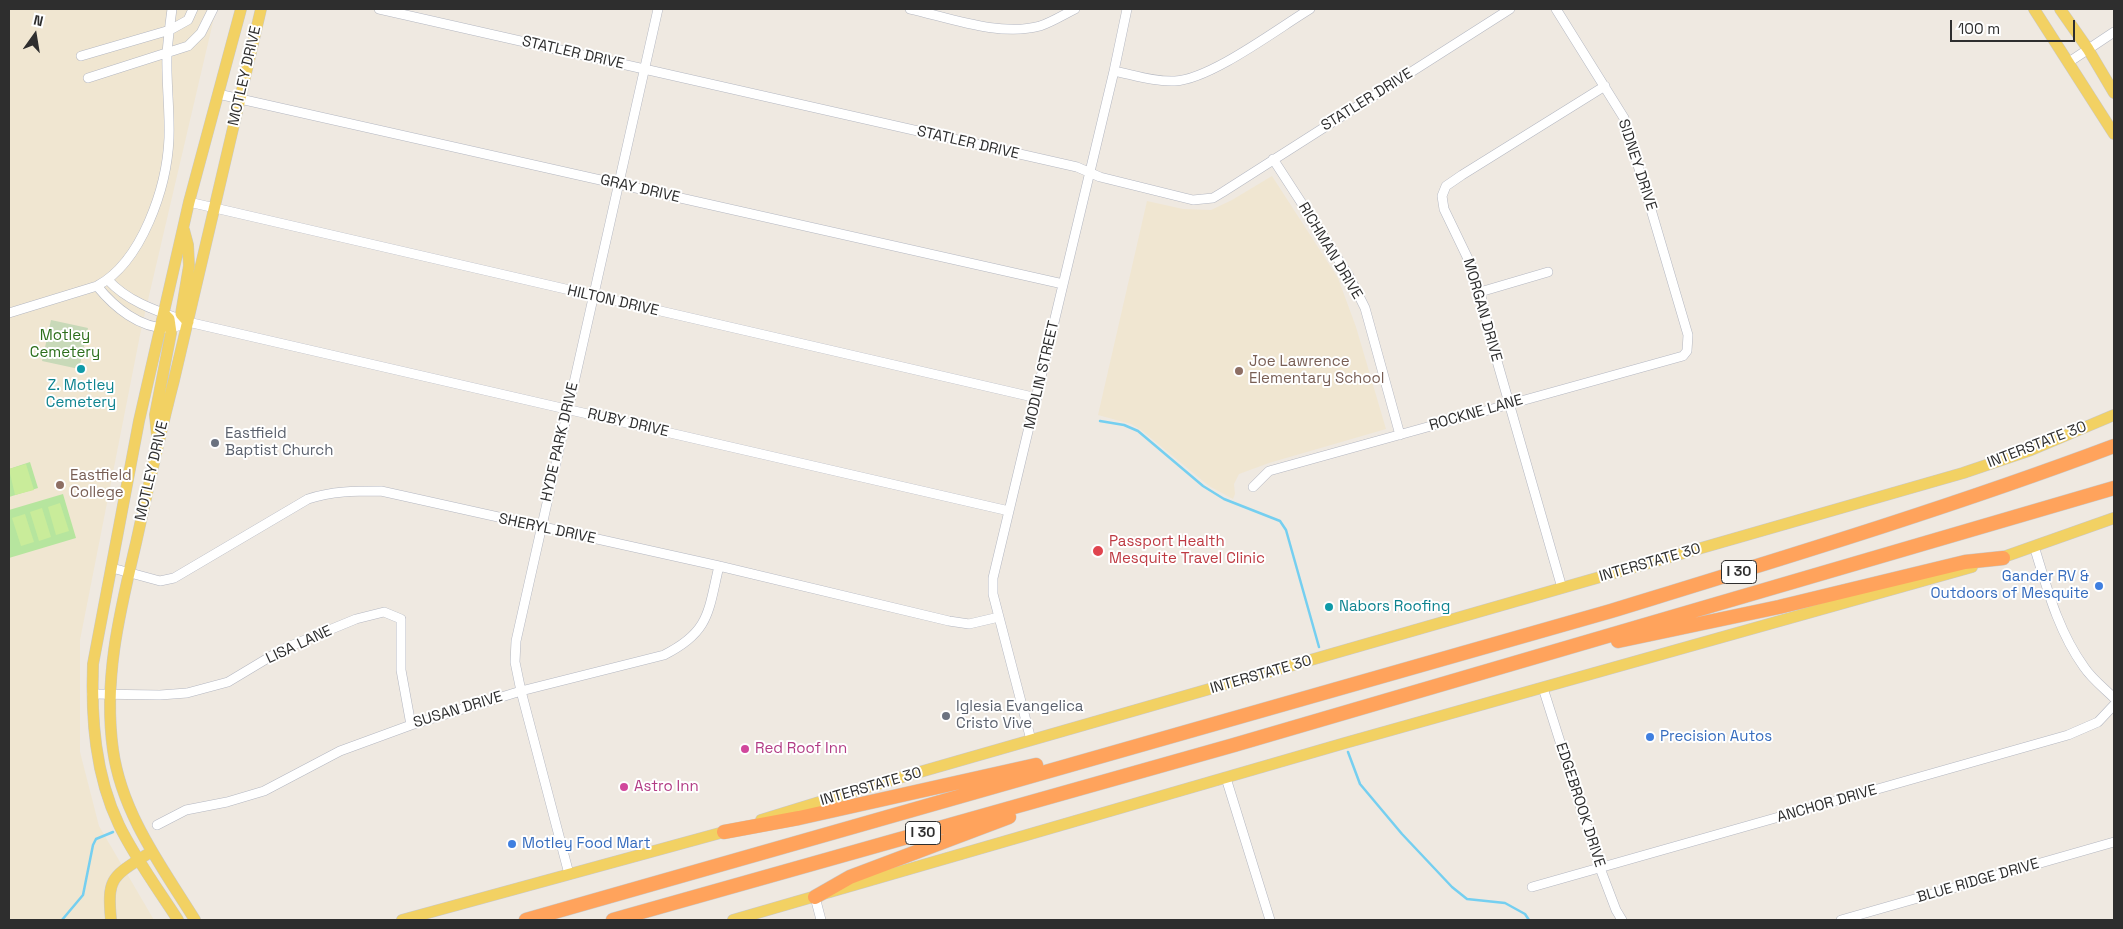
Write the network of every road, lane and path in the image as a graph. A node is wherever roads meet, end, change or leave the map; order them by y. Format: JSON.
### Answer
{"nodes":[{"id":1,"x":172,"y":9,"type":"edge"},
{"id":2,"x":193,"y":9,"type":"edge"},
{"id":3,"x":213,"y":9,"type":"edge"},
{"id":4,"x":241,"y":9,"type":"edge"},
{"id":5,"x":261,"y":9,"type":"edge"},
{"id":6,"x":378,"y":9,"type":"edge"},
{"id":7,"x":658,"y":9,"type":"edge"},
{"id":8,"x":910,"y":9,"type":"edge"},
{"id":9,"x":1075,"y":9,"type":"edge"},
{"id":10,"x":1127,"y":9,"type":"edge"},
{"id":11,"x":1310,"y":9,"type":"edge"},
{"id":12,"x":1510,"y":9,"type":"edge"},
{"id":13,"x":1556,"y":9,"type":"edge"},
{"id":14,"x":2034,"y":9,"type":"edge"},
{"id":15,"x":2060,"y":9,"type":"edge"},
{"id":16,"x":170,"y":30,"type":"junction"},
{"id":17,"x":2114,"y":32,"type":"edge"},
{"id":18,"x":2088,"y":49,"type":"junction"},
{"id":19,"x":167,"y":54,"type":"junction"},
{"id":20,"x":81,"y":56,"type":"dead end"},
{"id":21,"x":2069,"y":62,"type":"junction"},
{"id":22,"x":645,"y":69,"type":"junction"},
{"id":23,"x":1114,"y":70,"type":"junction"},
{"id":24,"x":88,"y":78,"type":"dead end"},
{"id":25,"x":1605,"y":86,"type":"junction"},
{"id":26,"x":2114,"y":93,"type":"edge"},
{"id":27,"x":218,"y":94,"type":"junction"},
{"id":28,"x":240,"y":99,"type":"junction"},
{"id":29,"x":2114,"y":134,"type":"edge"},
{"id":30,"x":1273,"y":159,"type":"junction"},
{"id":31,"x":1089,"y":173,"type":"junction"},
{"id":32,"x":618,"y":184,"type":"junction"},
{"id":33,"x":189,"y":202,"type":"junction"},
{"id":34,"x":215,"y":208,"type":"junction"},
{"id":35,"x":183,"y":228,"type":"junction"},
{"id":36,"x":1548,"y":272,"type":"dead end"},
{"id":37,"x":108,"y":280,"type":"junction"},
{"id":38,"x":1062,"y":284,"type":"junction"},
{"id":39,"x":97,"y":286,"type":"junction"},
{"id":40,"x":1480,"y":292,"type":"junction"},
{"id":41,"x":593,"y":296,"type":"junction"},
{"id":42,"x":9,"y":313,"type":"edge"},
{"id":43,"x":164,"y":314,"type":"junction"},
{"id":44,"x":188,"y":322,"type":"junction"},
{"id":45,"x":166,"y":328,"type":"junction"},
{"id":46,"x":1688,"y":335,"type":"joint"},
{"id":47,"x":1037,"y":398,"type":"junction"},
{"id":48,"x":1510,"y":403,"type":"junction"},
{"id":49,"x":567,"y":409,"type":"junction"},
{"id":50,"x":2114,"y":415,"type":"edge"},
{"id":51,"x":1400,"y":435,"type":"junction"},
{"id":52,"x":158,"y":442,"type":"junction"},
{"id":53,"x":2114,"y":446,"type":"edge"},
{"id":54,"x":1253,"y":487,"type":"dead end"},
{"id":55,"x":2114,"y":488,"type":"edge"},
{"id":56,"x":1009,"y":511,"type":"junction"},
{"id":57,"x":2114,"y":518,"type":"edge"},
{"id":58,"x":540,"y":528,"type":"junction"},
{"id":59,"x":2034,"y":546,"type":"junction"},
{"id":60,"x":2004,"y":558,"type":"junction"},
{"id":61,"x":719,"y":566,"type":"junction"},
{"id":62,"x":112,"y":568,"type":"junction"},
{"id":63,"x":129,"y":572,"type":"junction"},
{"id":64,"x":1562,"y":588,"type":"junction"},
{"id":65,"x":999,"y":617,"type":"junction"},
{"id":66,"x":1540,"y":656,"type":"junction"},
{"id":67,"x":1543,"y":688,"type":"junction"},
{"id":68,"x":521,"y":691,"type":"junction"},
{"id":69,"x":92,"y":694,"type":"junction"},
{"id":70,"x":109,"y":694,"type":"junction"},
{"id":71,"x":2114,"y":698,"type":"edge"},
{"id":72,"x":2114,"y":705,"type":"edge"},
{"id":73,"x":411,"y":724,"type":"junction"},
{"id":74,"x":1031,"y":740,"type":"junction"},
{"id":75,"x":1111,"y":752,"type":"junction"},
{"id":76,"x":1226,"y":778,"type":"junction"},
{"id":77,"x":1091,"y":785,"type":"junction"},
{"id":78,"x":157,"y":824,"type":"dead end"},
{"id":79,"x":724,"y":832,"type":"junction"},
{"id":80,"x":2114,"y":842,"type":"edge"},
{"id":81,"x":152,"y":851,"type":"junction"},
{"id":82,"x":140,"y":859,"type":"junction"},
{"id":83,"x":1600,"y":868,"type":"junction"},
{"id":84,"x":569,"y":874,"type":"junction"},
{"id":85,"x":1532,"y":887,"type":"dead end"},
{"id":86,"x":815,"y":897,"type":"junction"},
{"id":87,"x":111,"y":920,"type":"edge"},
{"id":88,"x":178,"y":920,"type":"edge"},
{"id":89,"x":195,"y":920,"type":"edge"},
{"id":90,"x":402,"y":920,"type":"edge"},
{"id":91,"x":526,"y":920,"type":"edge"},
{"id":92,"x":613,"y":920,"type":"edge"},
{"id":93,"x":733,"y":920,"type":"edge"},
{"id":94,"x":821,"y":920,"type":"edge"},
{"id":95,"x":1270,"y":920,"type":"edge"},
{"id":96,"x":1622,"y":920,"type":"edge"},
{"id":97,"x":1841,"y":920,"type":"edge"}],
"edges":[{"from":1,"to":16,"type":"street"},
{"from":2,"to":16,"type":"street"},
{"from":3,"to":19,"type":"street"},
{"from":4,"to":27,"type":"main road","name":"MOTLEY DRIVE"},
{"from":5,"to":28,"type":"main road","name":"MOTLEY DRIVE"},
{"from":6,"to":22,"type":"street","name":"STATLER DRIVE"},
{"from":7,"to":22,"type":"street","name":"HYDE PARK DRIVE"},
{"from":8,"to":9,"type":"street"},
{"from":10,"to":23,"type":"street","name":"MODLIN STREET"},
{"from":11,"to":23,"type":"street"},
{"from":12,"to":30,"type":"street","name":"STATLER DRIVE"},
{"from":13,"to":25,"type":"street","name":"SIDNEY DRIVE"},
{"from":14,"to":21,"type":"main road"},
{"from":15,"to":18,"type":"main road"},
{"from":16,"to":19,"type":"street"},
{"from":16,"to":20,"type":"street"},
{"from":17,"to":18,"type":"street"},
{"from":18,"to":21,"type":"street"},
{"from":18,"to":26,"type":"main road"},
{"from":19,"to":24,"type":"street"},
{"from":19,"to":37,"type":"street"},
{"from":21,"to":29,"type":"main road"},
{"from":22,"to":31,"type":"street","name":"STATLER DRIVE"},
{"from":22,"to":32,"type":"street","name":"HYDE PARK DRIVE"},
{"from":23,"to":31,"type":"street","name":"MODLIN STREET"},
{"from":25,"to":40,"type":"street","name":"MORGAN DRIVE"},
{"from":25,"to":46,"type":"street","name":"SIDNEY DRIVE"},
{"from":27,"to":28,"type":"street","name":"GRAY DRIVE"},
{"from":27,"to":33,"type":"main road","name":"MOTLEY DRIVE"},
{"from":28,"to":32,"type":"street","name":"GRAY DRIVE"},
{"from":28,"to":34,"type":"main road","name":"MOTLEY DRIVE"},
{"from":30,"to":31,"type":"street","name":"STATLER DRIVE"},
{"from":30,"to":51,"type":"street","name":"RICHMAN DRIVE"},
{"from":31,"to":38,"type":"street","name":"MODLIN STREET"},
{"from":32,"to":38,"type":"street","name":"GRAY DRIVE"},
{"from":32,"to":41,"type":"street","name":"HYDE PARK DRIVE"},
{"from":33,"to":34,"type":"street","name":"HILTON DRIVE"},
{"from":33,"to":35,"type":"main road","name":"MOTLEY DRIVE"},
{"from":34,"to":41,"type":"street","name":"HILTON DRIVE"},
{"from":34,"to":44,"type":"main road","name":"MOTLEY DRIVE"},
{"from":35,"to":43,"type":"main road","name":"MOTLEY DRIVE"},
{"from":35,"to":44,"type":"main road"},
{"from":36,"to":40,"type":"street"},
{"from":37,"to":39,"type":"street"},
{"from":37,"to":43,"type":"street","name":"RUBY DRIVE"},
{"from":38,"to":47,"type":"street","name":"MODLIN STREET"},
{"from":39,"to":42,"type":"street"},
{"from":39,"to":45,"type":"street"},
{"from":40,"to":48,"type":"street","name":"MORGAN DRIVE"},
{"from":41,"to":47,"type":"street","name":"HILTON DRIVE"},
{"from":41,"to":49,"type":"street","name":"HYDE PARK DRIVE"},
{"from":43,"to":44,"type":"street","name":"RUBY DRIVE"},
{"from":43,"to":45,"type":"main road","name":"MOTLEY DRIVE"},
{"from":44,"to":45,"type":"street"},
{"from":44,"to":49,"type":"street","name":"RUBY DRIVE"},
{"from":44,"to":52,"type":"main road","name":"MOTLEY DRIVE"},
{"from":45,"to":52,"type":"main road"},
{"from":45,"to":62,"type":"main road","name":"MOTLEY DRIVE"},
{"from":46,"to":48,"type":"street","name":"ROCKNE LANE"},
{"from":47,"to":56,"type":"street","name":"MODLIN STREET"},
{"from":48,"to":51,"type":"street","name":"ROCKNE LANE"},
{"from":48,"to":64,"type":"street","name":"MORGAN DRIVE"},
{"from":49,"to":56,"type":"street","name":"RUBY DRIVE"},
{"from":49,"to":58,"type":"street","name":"HYDE PARK DRIVE"},
{"from":50,"to":64,"type":"main road","name":"INTERSTATE 30"},
{"from":51,"to":54,"type":"street","name":"ROCKNE LANE"},
{"from":52,"to":63,"type":"main road","name":"MOTLEY DRIVE"},
{"from":53,"to":75,"type":"highway","number":"I 30"},
{"from":55,"to":66,"type":"highway","number":"I 30"},
{"from":56,"to":65,"type":"street","name":"MODLIN STREET"},
{"from":57,"to":59,"type":"main road"},
{"from":58,"to":61,"type":"street","name":"SHERYL DRIVE"},
{"from":58,"to":63,"type":"street","name":"SHERYL DRIVE"},
{"from":58,"to":68,"type":"street","name":"HYDE PARK DRIVE"},
{"from":59,"to":60,"type":"main road"},
{"from":59,"to":71,"type":"street"},
{"from":60,"to":66,"type":"highway"},
{"from":60,"to":67,"type":"main road"},
{"from":61,"to":65,"type":"street","name":"SHERYL DRIVE"},
{"from":61,"to":68,"type":"street","name":"SUSAN DRIVE"},
{"from":62,"to":63,"type":"street","name":"SHERYL DRIVE"},
{"from":62,"to":69,"type":"main road","name":"MOTLEY DRIVE"},
{"from":63,"to":70,"type":"main road","name":"MOTLEY DRIVE"},
{"from":64,"to":74,"type":"main road","name":"INTERSTATE 30"},
{"from":65,"to":74,"type":"street","name":"MODLIN STREET"},
{"from":66,"to":77,"type":"highway","number":"I 30"},
{"from":67,"to":76,"type":"main road"},
{"from":67,"to":83,"type":"street","name":"EDGEBROOK DRIVE"},
{"from":68,"to":73,"type":"street","name":"SUSAN DRIVE"},
{"from":68,"to":84,"type":"street","name":"HYDE PARK DRIVE"},
{"from":69,"to":70,"type":"street","name":"LISA LANE"},
{"from":69,"to":82,"type":"main road","name":"MOTLEY DRIVE"},
{"from":70,"to":73,"type":"street","name":"LISA LANE"},
{"from":70,"to":81,"type":"main road","name":"MOTLEY DRIVE"},
{"from":72,"to":83,"type":"street","name":"ANCHOR DRIVE"},
{"from":73,"to":78,"type":"street","name":"SUSAN DRIVE"},
{"from":74,"to":79,"type":"main road","name":"INTERSTATE 30"},
{"from":75,"to":79,"type":"highway"},
{"from":75,"to":91,"type":"highway","number":"I 30"},
{"from":76,"to":86,"type":"main road"},
{"from":76,"to":95,"type":"street"},
{"from":77,"to":86,"type":"highway"},
{"from":77,"to":92,"type":"highway","number":"I 30"},
{"from":79,"to":84,"type":"main road","name":"INTERSTATE 30"},
{"from":80,"to":97,"type":"street","name":"BLUE RIDGE DRIVE"},
{"from":81,"to":82,"type":"main road"},
{"from":81,"to":89,"type":"main road","name":"MOTLEY DRIVE"},
{"from":82,"to":87,"type":"main road"},
{"from":82,"to":88,"type":"main road","name":"MOTLEY DRIVE"},
{"from":83,"to":85,"type":"street","name":"ANCHOR DRIVE"},
{"from":83,"to":96,"type":"street","name":"EDGEBROOK DRIVE"},
{"from":84,"to":90,"type":"main road","name":"INTERSTATE 30"},
{"from":86,"to":93,"type":"main road"},
{"from":86,"to":94,"type":"street"}]}
